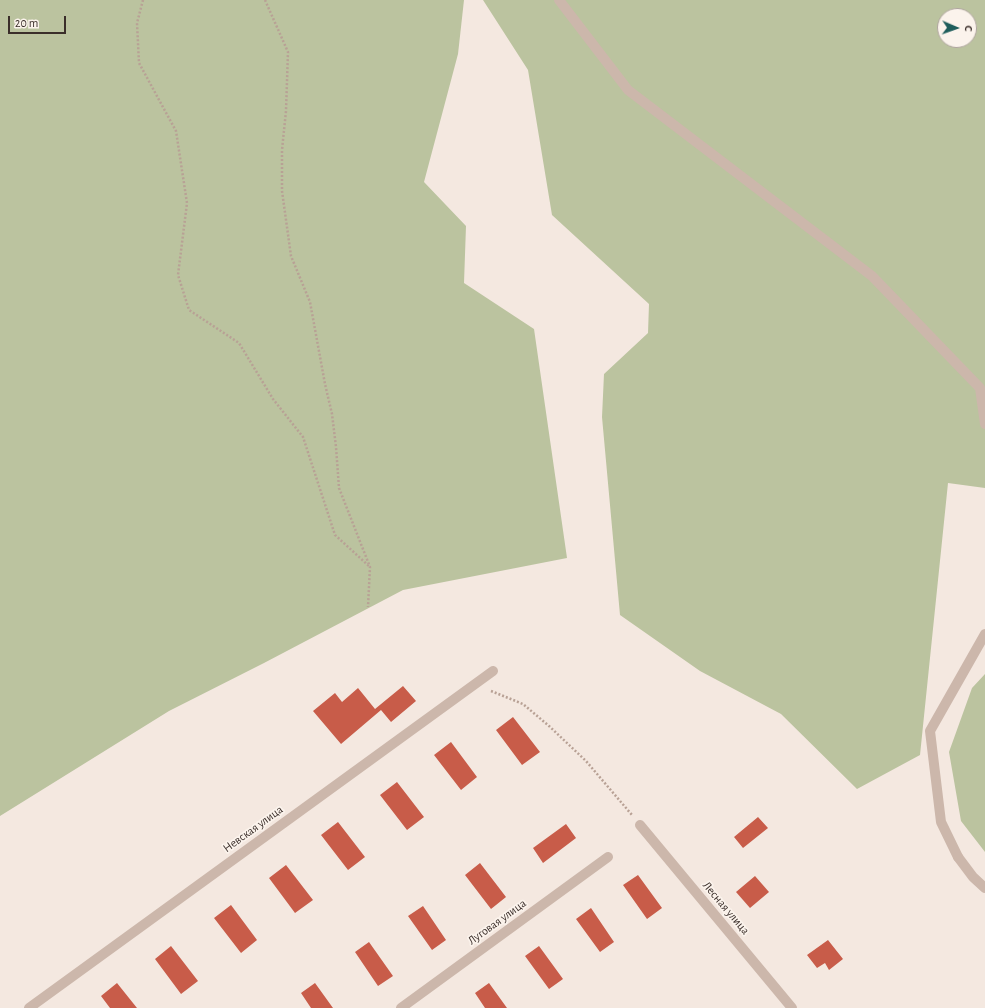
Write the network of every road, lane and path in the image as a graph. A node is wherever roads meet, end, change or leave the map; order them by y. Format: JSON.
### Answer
{"nodes":[{"id":1,"x":143,"y":0,"type":"edge"},
{"id":2,"x":265,"y":0,"type":"edge"},
{"id":3,"x":559,"y":0,"type":"edge"},
{"id":4,"x":985,"y":424,"type":"edge"},
{"id":5,"x":370,"y":567,"type":"junction"},
{"id":6,"x":368,"y":607,"type":"dead end"},
{"id":7,"x":985,"y":634,"type":"edge"},
{"id":8,"x":493,"y":671,"type":"dead end"},
{"id":9,"x":471,"y":687,"type":"junction"},
{"id":10,"x":640,"y":825,"type":"joint"},
{"id":11,"x":608,"y":857,"type":"dead end"},
{"id":12,"x":985,"y":888,"type":"edge"},
{"id":13,"x":29,"y":1008,"type":"edge"},
{"id":14,"x":401,"y":1008,"type":"edge"},
{"id":15,"x":792,"y":1008,"type":"edge"}],
"edges":[{"from":1,"to":5,"type":"path"},
{"from":2,"to":5,"type":"path"},
{"from":3,"to":4,"type":"street"},
{"from":5,"to":6,"type":"path"},
{"from":7,"to":12,"type":"street"},
{"from":8,"to":9,"type":"street","name":"Невская улица"},
{"from":9,"to":10,"type":"path"},
{"from":9,"to":13,"type":"street","name":"Невская улица"},
{"from":10,"to":15,"type":"street","name":"Лесная улица"},
{"from":11,"to":14,"type":"street","name":"Луговая улица"}]}
